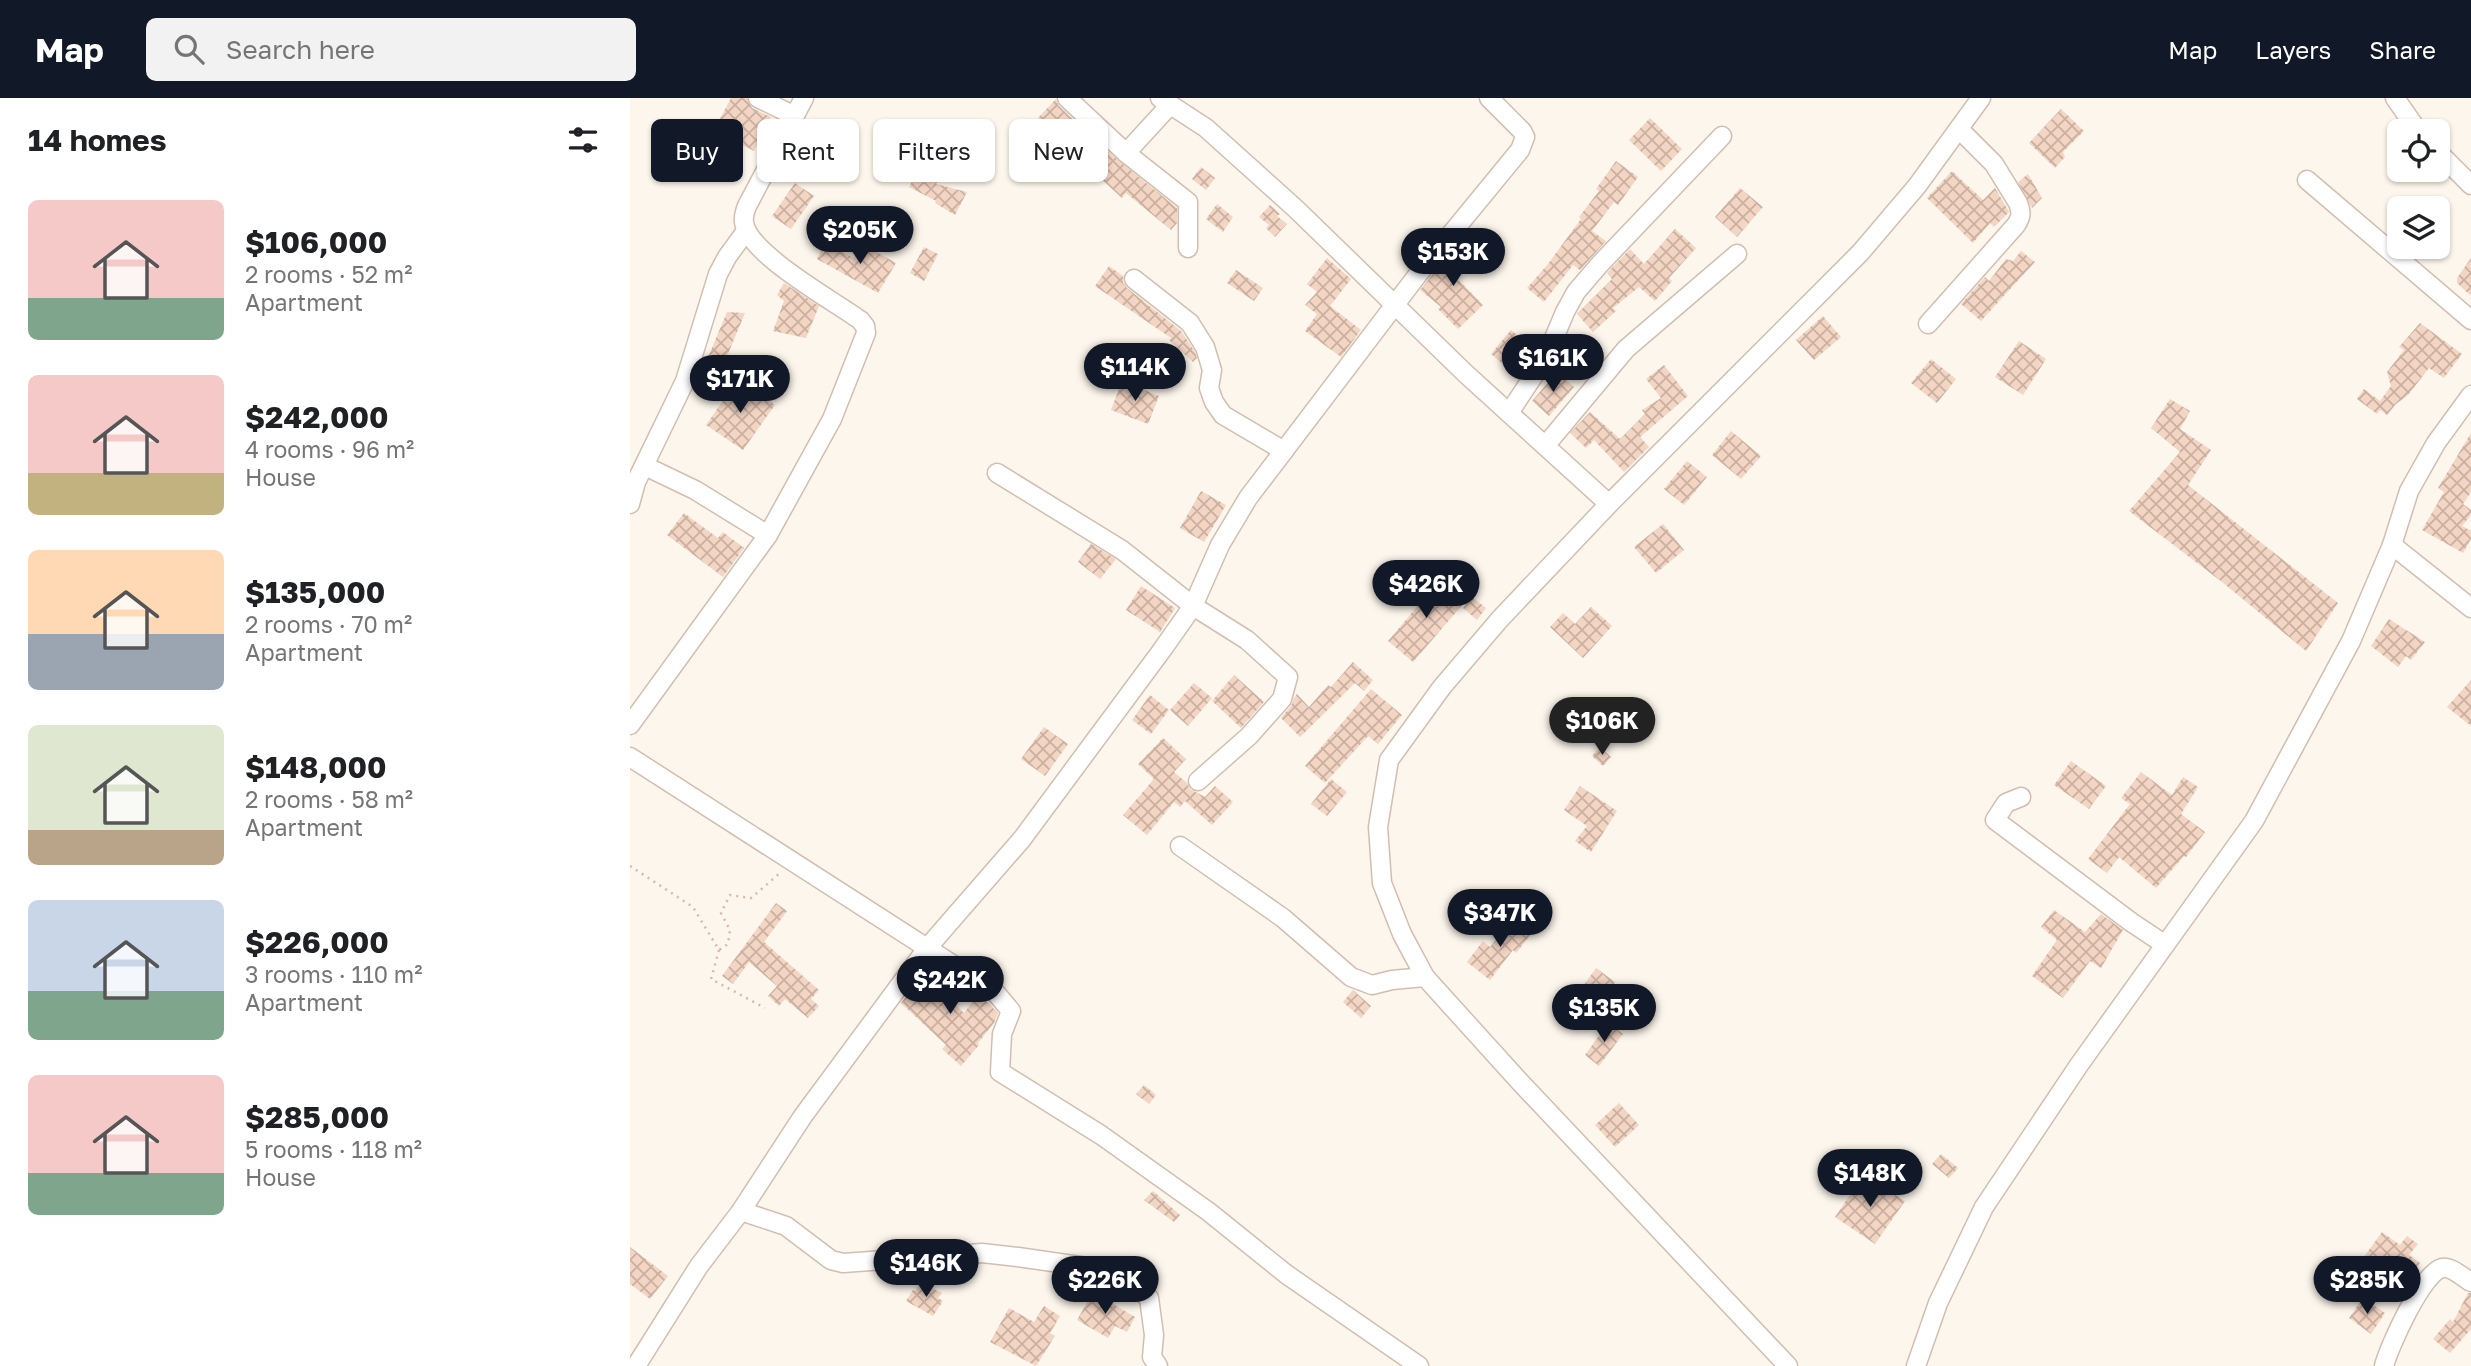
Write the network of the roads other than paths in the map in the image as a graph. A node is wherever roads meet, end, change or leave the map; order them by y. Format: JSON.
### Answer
{"nodes":[{"id":1,"x":758,"y":98,"type":"edge"},
{"id":2,"x":804,"y":98,"type":"edge"},
{"id":3,"x":1067,"y":98,"type":"edge"},
{"id":4,"x":1489,"y":98,"type":"edge"},
{"id":5,"x":1981,"y":98,"type":"edge"},
{"id":6,"x":2395,"y":98,"type":"edge"},
{"id":7,"x":1165,"y":101,"type":"edge"},
{"id":8,"x":795,"y":116,"type":"junction"},
{"id":9,"x":2410,"y":119,"type":"edge"},
{"id":10,"x":1959,"y":129,"type":"junction"},
{"id":11,"x":1722,"y":136,"type":"dead end"},
{"id":12,"x":1126,"y":153,"type":"junction"},
{"id":13,"x":2450,"y":164,"type":"edge"},
{"id":14,"x":2307,"y":180,"type":"dead end"},
{"id":15,"x":2471,"y":185,"type":"edge"},
{"id":16,"x":746,"y":231,"type":"junction"},
{"id":17,"x":1188,"y":248,"type":"dead end"},
{"id":18,"x":1737,"y":254,"type":"dead end"},
{"id":19,"x":1134,"y":279,"type":"dead end"},
{"id":20,"x":1395,"y":306,"type":"junction"},
{"id":21,"x":2471,"y":320,"type":"edge"},
{"id":22,"x":1928,"y":324,"type":"dead end"},
{"id":23,"x":2471,"y":395,"type":"edge"},
{"id":24,"x":1509,"y":413,"type":"junction"},
{"id":25,"x":1545,"y":446,"type":"junction"},
{"id":26,"x":1284,"y":451,"type":"junction"},
{"id":27,"x":645,"y":466,"type":"junction"},
{"id":28,"x":998,"y":472,"type":"dead end"},
{"id":29,"x":630,"y":503,"type":"edge"},
{"id":30,"x":1609,"y":504,"type":"junction"},
{"id":31,"x":768,"y":535,"type":"junction"},
{"id":32,"x":2392,"y":545,"type":"junction"},
{"id":33,"x":1193,"y":606,"type":"junction"},
{"id":34,"x":2471,"y":608,"type":"edge"},
{"id":35,"x":630,"y":725,"type":"edge"},
{"id":36,"x":630,"y":757,"type":"edge"},
{"id":37,"x":1198,"y":781,"type":"dead end"},
{"id":38,"x":2021,"y":797,"type":"dead end"},
{"id":39,"x":1180,"y":846,"type":"dead end"},
{"id":40,"x":2164,"y":944,"type":"junction"},
{"id":41,"x":928,"y":947,"type":"junction"},
{"id":42,"x":1425,"y":976,"type":"junction"},
{"id":43,"x":741,"y":1210,"type":"junction"},
{"id":44,"x":2471,"y":1282,"type":"edge"},
{"id":45,"x":636,"y":1366,"type":"edge"},
{"id":46,"x":1158,"y":1366,"type":"edge"},
{"id":47,"x":1419,"y":1366,"type":"edge"},
{"id":48,"x":1788,"y":1366,"type":"edge"},
{"id":49,"x":1916,"y":1366,"type":"edge"},
{"id":50,"x":2384,"y":1366,"type":"edge"}],
"edges":[{"from":1,"to":8,"type":"street"},
{"from":2,"to":8,"type":"street"},
{"from":3,"to":12,"type":"street"},
{"from":4,"to":20,"type":"street"},
{"from":5,"to":10,"type":"street"},
{"from":6,"to":9,"type":"street"},
{"from":7,"to":12,"type":"street"},
{"from":7,"to":20,"type":"street"},
{"from":8,"to":16,"type":"street"},
{"from":10,"to":22,"type":"street"},
{"from":10,"to":30,"type":"street"},
{"from":11,"to":24,"type":"street"},
{"from":12,"to":17,"type":"street"},
{"from":13,"to":15,"type":"street"},
{"from":14,"to":21,"type":"street"},
{"from":16,"to":27,"type":"street"},
{"from":16,"to":31,"type":"street"},
{"from":18,"to":25,"type":"street"},
{"from":19,"to":26,"type":"street"},
{"from":20,"to":24,"type":"street"},
{"from":20,"to":26,"type":"street"},
{"from":23,"to":32,"type":"street"},
{"from":24,"to":25,"type":"street"},
{"from":25,"to":30,"type":"street"},
{"from":26,"to":33,"type":"street"},
{"from":27,"to":29,"type":"street"},
{"from":27,"to":31,"type":"street"},
{"from":28,"to":33,"type":"street"},
{"from":30,"to":42,"type":"street"},
{"from":31,"to":35,"type":"street"},
{"from":32,"to":34,"type":"street"},
{"from":32,"to":40,"type":"street"},
{"from":33,"to":37,"type":"street"},
{"from":33,"to":41,"type":"street"},
{"from":36,"to":41,"type":"street"},
{"from":38,"to":40,"type":"street"},
{"from":39,"to":42,"type":"street"},
{"from":40,"to":49,"type":"street"},
{"from":41,"to":43,"type":"street"},
{"from":41,"to":47,"type":"street"},
{"from":42,"to":48,"type":"street"},
{"from":43,"to":45,"type":"street"},
{"from":43,"to":46,"type":"street"},
{"from":44,"to":50,"type":"street"}]}
